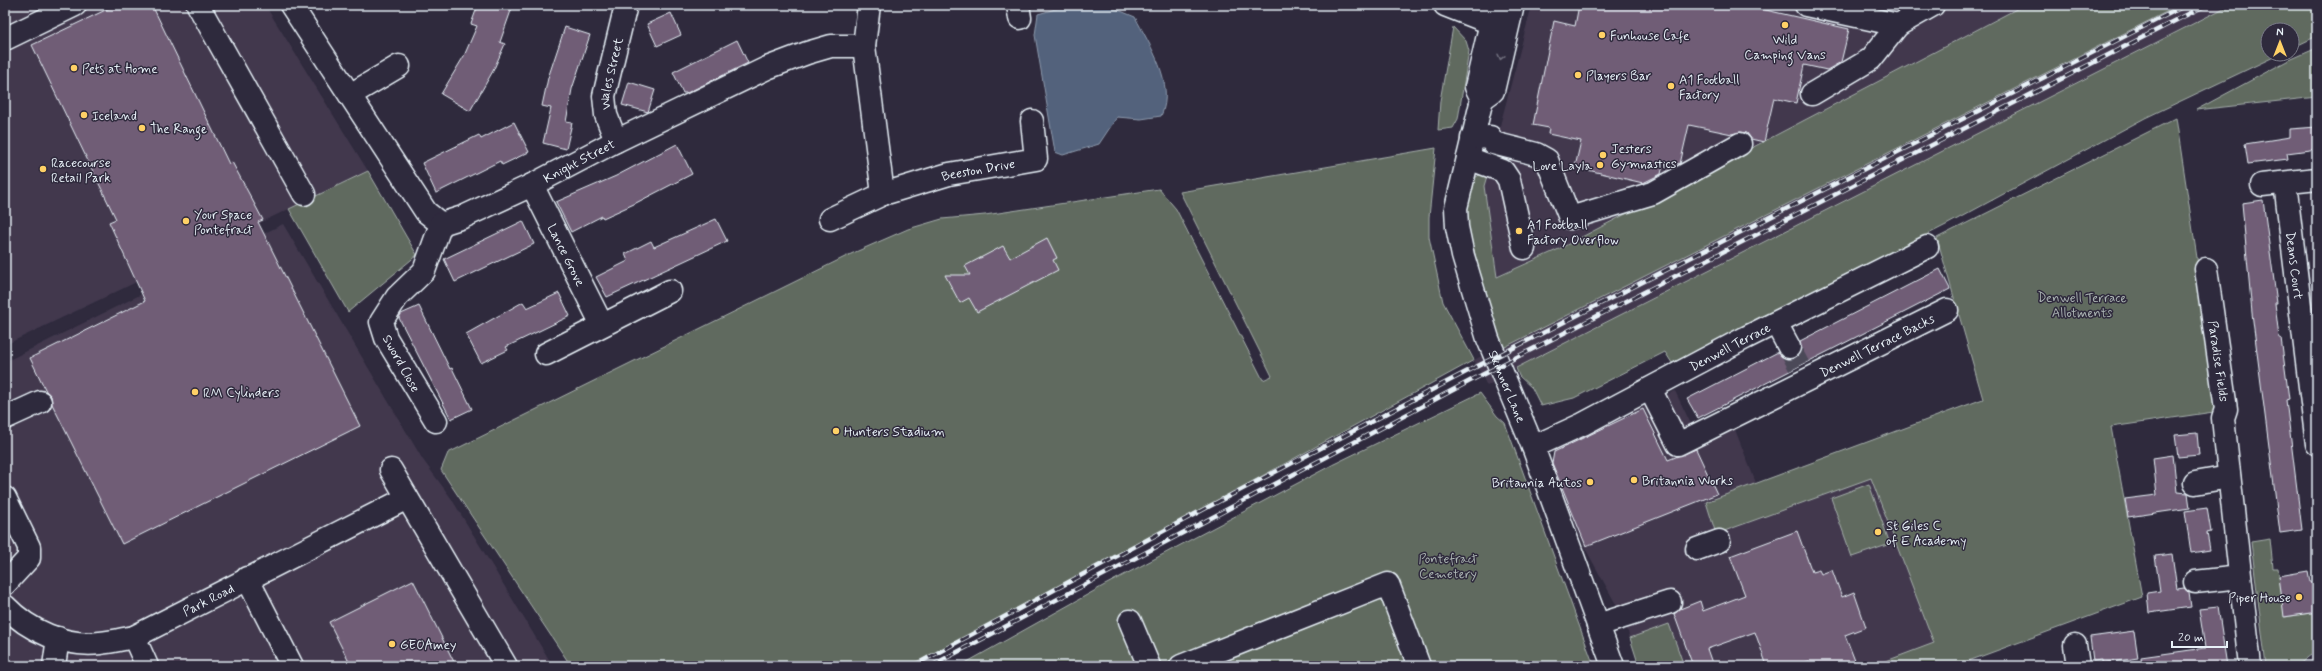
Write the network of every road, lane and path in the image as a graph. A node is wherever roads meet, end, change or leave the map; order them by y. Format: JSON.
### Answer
{"nodes":[{"id":1,"x":75,"y":5,"type":"edge"},
{"id":2,"x":198,"y":5,"type":"edge"},
{"id":3,"x":291,"y":5,"type":"edge"},
{"id":4,"x":626,"y":5,"type":"edge"},
{"id":5,"x":869,"y":5,"type":"edge"},
{"id":6,"x":1445,"y":5,"type":"edge"},
{"id":7,"x":1806,"y":5,"type":"edge"},
{"id":8,"x":1933,"y":5,"type":"edge"},
{"id":9,"x":1502,"y":14,"type":"edge"},
{"id":10,"x":1898,"y":25,"type":"junction"},
{"id":11,"x":5,"y":39,"type":"edge"},
{"id":12,"x":864,"y":46,"type":"junction"},
{"id":13,"x":399,"y":66,"type":"dead end"},
{"id":14,"x":1812,"y":94,"type":"dead end"},
{"id":15,"x":350,"y":95,"type":"junction"},
{"id":16,"x":1032,"y":122,"type":"dead end"},
{"id":17,"x":616,"y":141,"type":"junction"},
{"id":18,"x":1740,"y":144,"type":"dead end"},
{"id":19,"x":1470,"y":148,"type":"junction"},
{"id":20,"x":2317,"y":179,"type":"edge"},
{"id":21,"x":2285,"y":183,"type":"junction"},
{"id":22,"x":532,"y":185,"type":"junction"},
{"id":23,"x":2262,"y":185,"type":"dead end"},
{"id":24,"x":304,"y":194,"type":"dead end"},
{"id":25,"x":883,"y":194,"type":"junction"},
{"id":26,"x":830,"y":219,"type":"dead end"},
{"id":27,"x":441,"y":224,"type":"junction"},
{"id":28,"x":1927,"y":247,"type":"dead end"},
{"id":29,"x":1524,"y":248,"type":"dead end"},
{"id":30,"x":2206,"y":268,"type":"dead end"},
{"id":31,"x":670,"y":291,"type":"dead end"},
{"id":32,"x":1947,"y":310,"type":"dead end"},
{"id":33,"x":1776,"y":323,"type":"junction"},
{"id":34,"x":602,"y":325,"type":"junction"},
{"id":35,"x":1789,"y":347,"type":"tunnel mouth"},
{"id":36,"x":546,"y":354,"type":"dead end"},
{"id":37,"x":1650,"y":389,"type":"junction"},
{"id":38,"x":40,"y":402,"type":"dead end"},
{"id":39,"x":5,"y":418,"type":"edge"},
{"id":40,"x":436,"y":421,"type":"dead end"},
{"id":41,"x":2317,"y":444,"type":"edge"},
{"id":42,"x":1534,"y":447,"type":"junction"},
{"id":43,"x":391,"y":470,"type":"dead end"},
{"id":44,"x":2229,"y":477,"type":"junction"},
{"id":45,"x":2195,"y":483,"type":"dead end"},
{"id":46,"x":5,"y":498,"type":"edge"},
{"id":47,"x":407,"y":498,"type":"junction"},
{"id":48,"x":1719,"y":541,"type":"dead end"},
{"id":49,"x":1697,"y":549,"type":"dead end"},
{"id":50,"x":2240,"y":576,"type":"junction"},
{"id":51,"x":248,"y":578,"type":"junction"},
{"id":52,"x":2195,"y":582,"type":"dead end"},
{"id":53,"x":5,"y":584,"type":"edge"},
{"id":54,"x":1670,"y":602,"type":"dead end"},
{"id":55,"x":5,"y":606,"type":"edge"},
{"id":56,"x":1130,"y":621,"type":"dead end"},
{"id":57,"x":1598,"y":625,"type":"junction"},
{"id":58,"x":134,"y":637,"type":"junction"},
{"id":59,"x":58,"y":638,"type":"junction"},
{"id":60,"x":54,"y":666,"type":"edge"},
{"id":61,"x":147,"y":666,"type":"edge"},
{"id":62,"x":292,"y":666,"type":"edge"},
{"id":63,"x":506,"y":666,"type":"edge"},
{"id":64,"x":1149,"y":666,"type":"edge"},
{"id":65,"x":1181,"y":666,"type":"edge"},
{"id":66,"x":1419,"y":666,"type":"edge"},
{"id":67,"x":1613,"y":666,"type":"edge"},
{"id":68,"x":2250,"y":666,"type":"edge"}],
"edges":[{"from":1,"to":11,"type":"street"},
{"from":2,"to":24,"type":"street"},
{"from":3,"to":15,"type":"street"},
{"from":4,"to":17,"type":"street","name":"Wales Street"},
{"from":5,"to":12,"type":"street"},
{"from":6,"to":9,"type":"street"},
{"from":7,"to":10,"type":"street"},
{"from":8,"to":10,"type":"street"},
{"from":9,"to":19,"type":"street","name":"Skinner Lane"},
{"from":10,"to":14,"type":"street"},
{"from":12,"to":17,"type":"street","name":"Knight Street"},
{"from":12,"to":25,"type":"street"},
{"from":13,"to":15,"type":"street"},
{"from":15,"to":27,"type":"street"},
{"from":16,"to":25,"type":"street","name":"Beeston Drive"},
{"from":17,"to":22,"type":"street","name":"Knight Street"},
{"from":18,"to":19,"type":"street"},
{"from":19,"to":29,"type":"street"},
{"from":19,"to":42,"type":"street","name":"Skinner Lane"},
{"from":20,"to":21,"type":"street"},
{"from":21,"to":23,"type":"street"},
{"from":21,"to":41,"type":"street","name":"Deans Court"},
{"from":22,"to":27,"type":"street","name":"Knight Street"},
{"from":22,"to":34,"type":"street","name":"Lance Grove"},
{"from":25,"to":26,"type":"street","name":"Beeston Drive"},
{"from":27,"to":40,"type":"street","name":"Sword Close"},
{"from":28,"to":33,"type":"street","name":"Denwell Terrace"},
{"from":30,"to":44,"type":"street","name":"Paradise Fields"},
{"from":31,"to":34,"type":"street"},
{"from":32,"to":37,"type":"street","name":"Denwell Terrace Backs"},
{"from":33,"to":35,"type":"street"},
{"from":33,"to":37,"type":"street","name":"Denwell Terrace"},
{"from":34,"to":36,"type":"street"},
{"from":37,"to":42,"type":"street","name":"Denwell Terrace"},
{"from":38,"to":39,"type":"street"},
{"from":42,"to":57,"type":"street","name":"Skinner Lane"},
{"from":43,"to":47,"type":"street"},
{"from":44,"to":45,"type":"street"},
{"from":44,"to":50,"type":"street","name":"Paradise Fields"},
{"from":46,"to":53,"type":"street"},
{"from":47,"to":51,"type":"street","name":"Park Road"},
{"from":47,"to":63,"type":"street"},
{"from":48,"to":49,"type":"street"},
{"from":50,"to":52,"type":"street"},
{"from":50,"to":68,"type":"street","name":"Paradise Fields"},
{"from":51,"to":58,"type":"street","name":"Park Road"},
{"from":51,"to":62,"type":"street"},
{"from":54,"to":57,"type":"street"},
{"from":55,"to":59,"type":"street","name":"Park Road"},
{"from":56,"to":64,"type":"street"},
{"from":57,"to":67,"type":"street","name":"Skinner Lane"},
{"from":58,"to":59,"type":"street","name":"Park Road"},
{"from":58,"to":61,"type":"street"},
{"from":59,"to":60,"type":"street"},
{"from":65,"to":66,"type":"street"}]}
